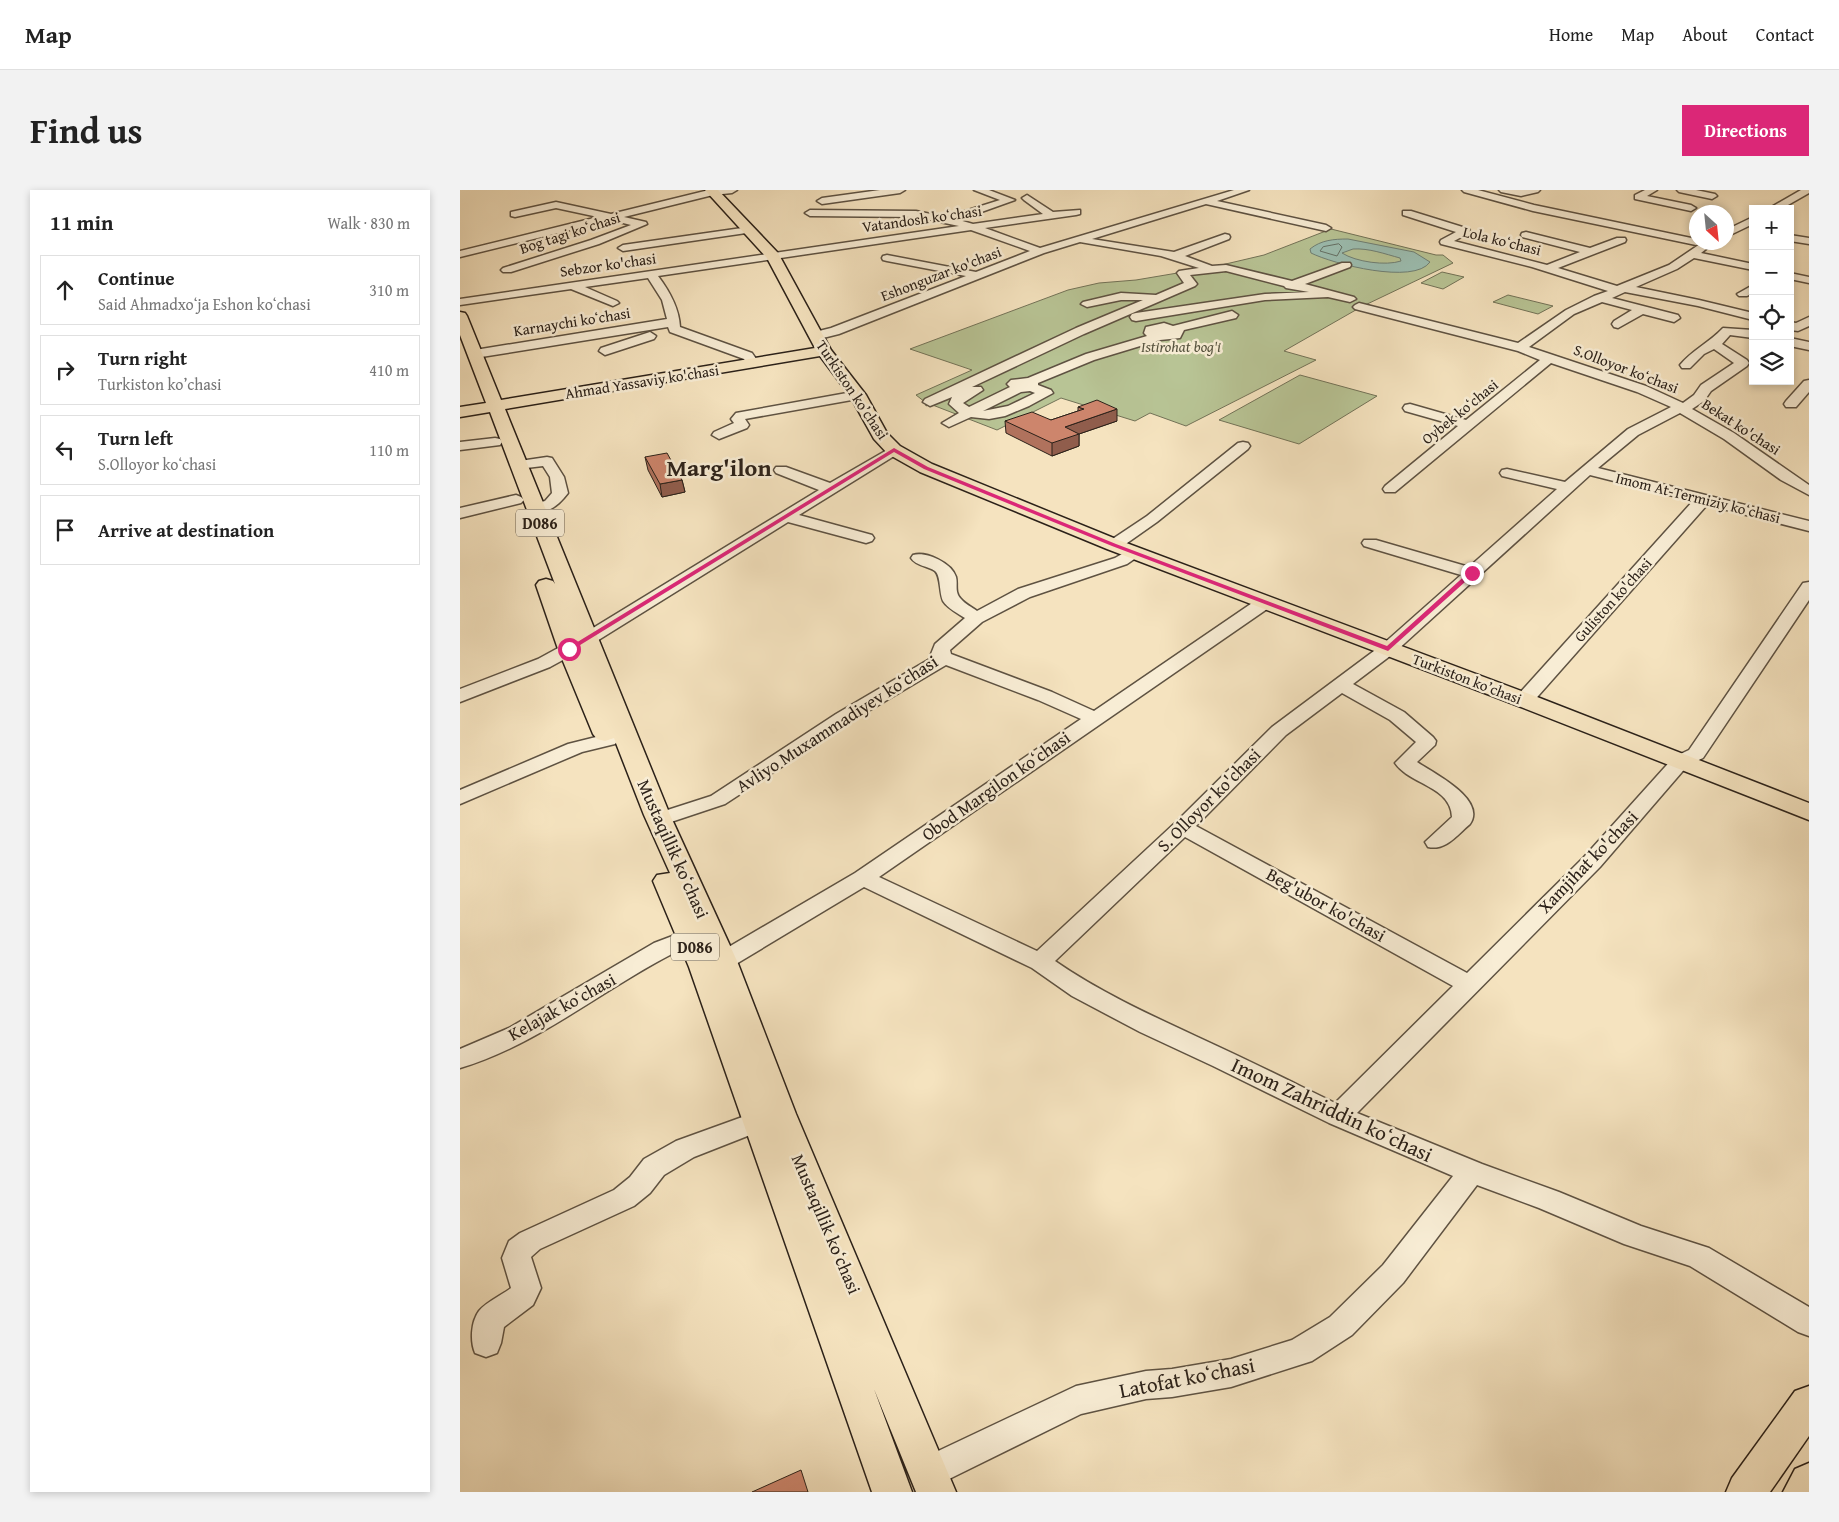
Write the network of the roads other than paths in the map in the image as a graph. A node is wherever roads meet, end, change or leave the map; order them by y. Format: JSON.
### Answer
{"nodes":[{"id":1,"x":732,"y":190,"type":"edge"},
{"id":2,"x":900,"y":190,"type":"edge"},
{"id":3,"x":979,"y":190,"type":"edge"},
{"id":4,"x":1244,"y":190,"type":"edge"},
{"id":5,"x":1467,"y":190,"type":"edge"},
{"id":6,"x":1504,"y":190,"type":"edge"},
{"id":7,"x":1535,"y":190,"type":"edge"},
{"id":8,"x":1652,"y":190,"type":"edge"},
{"id":9,"x":1682,"y":190,"type":"edge"},
{"id":10,"x":712,"y":191,"type":"edge"},
{"id":11,"x":1786,"y":191,"type":"dead end"},
{"id":12,"x":862,"y":192,"type":"edge"},
{"id":13,"x":1804,"y":192,"type":"edge"},
{"id":14,"x":1712,"y":196,"type":"dead end"},
{"id":15,"x":1027,"y":198,"type":"dead end"},
{"id":16,"x":822,"y":201,"type":"dead end"},
{"id":17,"x":1205,"y":201,"type":"junction"},
{"id":18,"x":1780,"y":205,"type":"edge"},
{"id":19,"x":1689,"y":208,"type":"edge"},
{"id":20,"x":1076,"y":212,"type":"dead end"},
{"id":21,"x":810,"y":213,"type":"dead end"},
{"id":22,"x":515,"y":214,"type":"dead end"},
{"id":23,"x":1407,"y":214,"type":"dead end"},
{"id":24,"x":1052,"y":216,"type":"junction"},
{"id":25,"x":612,"y":217,"type":"junction"},
{"id":26,"x":948,"y":220,"type":"junction"},
{"id":27,"x":1749,"y":222,"type":"edge"},
{"id":28,"x":970,"y":228,"type":"junction"},
{"id":29,"x":1326,"y":228,"type":"dead end"},
{"id":30,"x":1739,"y":228,"type":"junction"},
{"id":31,"x":1749,"y":229,"type":"edge"},
{"id":32,"x":749,"y":230,"type":"junction"},
{"id":33,"x":1734,"y":230,"type":"edge"},
{"id":34,"x":1526,"y":235,"type":"dead end"},
{"id":35,"x":1225,"y":237,"type":"dead end"},
{"id":36,"x":1078,"y":239,"type":"junction"},
{"id":37,"x":1794,"y":239,"type":"edge"},
{"id":38,"x":1621,"y":240,"type":"dead end"},
{"id":39,"x":1809,"y":242,"type":"edge"},
{"id":40,"x":1689,"y":243,"type":"edge"},
{"id":41,"x":623,"y":248,"type":"dead end"},
{"id":42,"x":1694,"y":250,"type":"edge"},
{"id":43,"x":1712,"y":250,"type":"edge"},
{"id":44,"x":1040,"y":252,"type":"junction"},
{"id":45,"x":1591,"y":252,"type":"junction"},
{"id":46,"x":460,"y":254,"type":"edge"},
{"id":47,"x":1174,"y":256,"type":"junction"},
{"id":48,"x":767,"y":257,"type":"junction"},
{"id":49,"x":887,"y":258,"type":"dead end"},
{"id":50,"x":538,"y":260,"type":"junction"},
{"id":51,"x":1346,"y":265,"type":"dead end"},
{"id":52,"x":1749,"y":266,"type":"edge"},
{"id":53,"x":1207,"y":267,"type":"dead end"},
{"id":54,"x":1549,"y":268,"type":"junction"},
{"id":55,"x":507,"y":270,"type":"dead end"},
{"id":56,"x":652,"y":274,"type":"junction"},
{"id":57,"x":978,"y":276,"type":"junction"},
{"id":58,"x":1794,"y":277,"type":"edge"},
{"id":59,"x":1809,"y":280,"type":"edge"},
{"id":60,"x":1293,"y":285,"type":"junction"},
{"id":61,"x":573,"y":286,"type":"junction"},
{"id":62,"x":1620,"y":289,"type":"junction"},
{"id":63,"x":1327,"y":295,"type":"junction"},
{"id":64,"x":1265,"y":297,"type":"junction"},
{"id":65,"x":1598,"y":298,"type":"junction"},
{"id":66,"x":1158,"y":300,"type":"junction"},
{"id":67,"x":460,"y":302,"type":"edge"},
{"id":68,"x":613,"y":303,"type":"dead end"},
{"id":69,"x":1087,"y":304,"type":"dead end"},
{"id":70,"x":1641,"y":310,"type":"junction"},
{"id":71,"x":1151,"y":314,"type":"junction"},
{"id":72,"x":460,"y":316,"type":"edge"},
{"id":73,"x":1749,"y":316,"type":"edge"},
{"id":74,"x":1674,"y":318,"type":"dead end"},
{"id":75,"x":1809,"y":321,"type":"edge"},
{"id":76,"x":1618,"y":324,"type":"dead end"},
{"id":77,"x":674,"y":325,"type":"junction"},
{"id":78,"x":1794,"y":326,"type":"edge"},
{"id":79,"x":1078,"y":331,"type":"junction"},
{"id":80,"x":1749,"y":334,"type":"edge"},
{"id":81,"x":815,"y":336,"type":"junction"},
{"id":82,"x":1794,"y":343,"type":"edge"},
{"id":83,"x":1714,"y":344,"type":"junction"},
{"id":84,"x":1051,"y":345,"type":"junction"},
{"id":85,"x":1809,"y":346,"type":"edge"},
{"id":86,"x":1522,"y":348,"type":"junction"},
{"id":87,"x":605,"y":351,"type":"dead end"},
{"id":88,"x":824,"y":351,"type":"junction"},
{"id":89,"x":468,"y":353,"type":"edge"},
{"id":90,"x":1090,"y":357,"type":"junction"},
{"id":91,"x":1550,"y":358,"type":"junction"},
{"id":92,"x":754,"y":363,"type":"junction"},
{"id":93,"x":1686,"y":365,"type":"dead end"},
{"id":94,"x":995,"y":376,"type":"junction"},
{"id":95,"x":1026,"y":384,"type":"junction"},
{"id":96,"x":1809,"y":384,"type":"edge"},
{"id":97,"x":858,"y":395,"type":"junction"},
{"id":98,"x":930,"y":402,"type":"dead end"},
{"id":99,"x":1791,"y":404,"type":"dead end"},
{"id":100,"x":1410,"y":408,"type":"dead end"},
{"id":101,"x":1681,"y":408,"type":"junction"},
{"id":102,"x":480,"y":409,"type":"edge"},
{"id":103,"x":969,"y":413,"type":"junction"},
{"id":104,"x":949,"y":423,"type":"dead end"},
{"id":105,"x":1470,"y":425,"type":"junction"},
{"id":106,"x":719,"y":435,"type":"dead end"},
{"id":107,"x":495,"y":442,"type":"junction"},
{"id":108,"x":460,"y":446,"type":"edge"},
{"id":109,"x":1243,"y":446,"type":"dead end"},
{"id":110,"x":894,"y":450,"type":"junction"},
{"id":111,"x":518,"y":465,"type":"junction"},
{"id":112,"x":781,"y":470,"type":"dead end"},
{"id":113,"x":1586,"y":470,"type":"junction"},
{"id":114,"x":1507,"y":473,"type":"dead end"},
{"id":115,"x":1568,"y":487,"type":"junction"},
{"id":116,"x":831,"y":489,"type":"junction"},
{"id":117,"x":1390,"y":489,"type":"dead end"},
{"id":118,"x":1809,"y":490,"type":"edge"},
{"id":119,"x":1703,"y":500,"type":"junction"},
{"id":120,"x":526,"y":504,"type":"junction"},
{"id":121,"x":460,"y":513,"type":"edge"},
{"id":122,"x":787,"y":517,"type":"junction"},
{"id":123,"x":1809,"y":526,"type":"edge"},
{"id":124,"x":866,"y":538,"type":"dead end"},
{"id":125,"x":1370,"y":543,"type":"dead end"},
{"id":126,"x":1114,"y":545,"type":"junction"},
{"id":127,"x":1135,"y":553,"type":"junction"},
{"id":128,"x":919,"y":558,"type":"dead end"},
{"id":129,"x":1472,"y":573,"type":"junction"},
{"id":130,"x":1809,"y":587,"type":"edge"},
{"id":131,"x":1264,"y":603,"type":"junction"},
{"id":132,"x":976,"y":618,"type":"junction"},
{"id":133,"x":578,"y":644,"type":"junction"},
{"id":134,"x":1388,"y":649,"type":"junction"},
{"id":135,"x":945,"y":658,"type":"junction"},
{"id":136,"x":1340,"y":685,"type":"junction"},
{"id":137,"x":460,"y":696,"type":"edge"},
{"id":138,"x":1524,"y":700,"type":"junction"},
{"id":139,"x":1094,"y":718,"type":"junction"},
{"id":140,"x":608,"y":740,"type":"junction"},
{"id":141,"x":1681,"y":761,"type":"junction"},
{"id":142,"x":460,"y":798,"type":"edge"},
{"id":143,"x":1809,"y":812,"type":"edge"},
{"id":144,"x":659,"y":820,"type":"junction"},
{"id":145,"x":1183,"y":827,"type":"junction"},
{"id":146,"x":1436,"y":842,"type":"dead end"},
{"id":147,"x":863,"y":878,"type":"junction"},
{"id":148,"x":691,"y":937,"type":"junction"},
{"id":149,"x":1040,"y":962,"type":"junction"},
{"id":150,"x":713,"y":964,"type":"junction"},
{"id":151,"x":1469,"y":984,"type":"junction"},
{"id":152,"x":460,"y":1059,"type":"edge"},
{"id":153,"x":1338,"y":1116,"type":"junction"},
{"id":154,"x":759,"y":1121,"type":"junction"},
{"id":155,"x":1472,"y":1172,"type":"junction"},
{"id":156,"x":1809,"y":1323,"type":"edge"},
{"id":157,"x":486,"y":1343,"type":"dead end"},
{"id":158,"x":1809,"y":1404,"type":"edge"},
{"id":159,"x":932,"y":1482,"type":"edge"},
{"id":160,"x":1809,"y":1483,"type":"edge"},
{"id":161,"x":892,"y":1492,"type":"edge"},
{"id":162,"x":1746,"y":1492,"type":"edge"},
{"id":163,"x":1803,"y":1492,"type":"edge"}],
"edges":[{"from":1,"to":10,"type":"street"},
{"from":2,"to":12,"type":"street"},
{"from":3,"to":26,"type":"street"},
{"from":4,"to":17,"type":"street","name":"Eshonguzar ko'chasi"},
{"from":5,"to":40,"type":"street"},
{"from":6,"to":7,"type":"street"},
{"from":8,"to":19,"type":"street"},
{"from":9,"to":14,"type":"street"},
{"from":10,"to":25,"type":"street"},
{"from":10,"to":32,"type":"main road","name":"Turkiston ko’chasi"},
{"from":11,"to":13,"type":"street"},
{"from":12,"to":16,"type":"street"},
{"from":13,"to":18,"type":"street"},
{"from":15,"to":24,"type":"street"},
{"from":17,"to":29,"type":"street","name":"Eshonguzar ko'chasi"},
{"from":17,"to":36,"type":"street","name":"Eshonguzar ko'chasi"},
{"from":20,"to":24,"type":"street","name":"Vatandosh koʻchasi"},
{"from":21,"to":26,"type":"street"},
{"from":22,"to":25,"type":"street"},
{"from":23,"to":54,"type":"street","name":"Lola koʻchasi"},
{"from":24,"to":28,"type":"street","name":"Vatandosh koʻchasi"},
{"from":25,"to":46,"type":"street"},
{"from":25,"to":50,"type":"street","name":"Bog tagi koʻchasi"},
{"from":26,"to":28,"type":"street"},
{"from":27,"to":30,"type":"street"},
{"from":28,"to":44,"type":"street"},
{"from":28,"to":48,"type":"street","name":"Vatandosh koʻchasi"},
{"from":30,"to":31,"type":"street"},
{"from":30,"to":33,"type":"street"},
{"from":32,"to":41,"type":"street"},
{"from":32,"to":48,"type":"main road","name":"Turkiston ko’chasi"},
{"from":34,"to":45,"type":"street","name":"Lola koʻchasi"},
{"from":35,"to":47,"type":"street"},
{"from":36,"to":44,"type":"street","name":"Eshonguzar ko'chasi"},
{"from":36,"to":47,"type":"street","name":"Eshonguzar ko'chasi"},
{"from":37,"to":39,"type":"street"},
{"from":38,"to":45,"type":"street","name":"Lola koʻchasi"},
{"from":42,"to":62,"type":"street"},
{"from":43,"to":52,"type":"street"},
{"from":44,"to":57,"type":"street","name":"Eshonguzar ko'chasi"},
{"from":45,"to":54,"type":"street","name":"Lola koʻchasi"},
{"from":46,"to":50,"type":"street"},
{"from":47,"to":53,"type":"street","name":"Eshonguzar ko'chasi"},
{"from":48,"to":56,"type":"street","name":"Sebzor ko'chasi"},
{"from":48,"to":81,"type":"main road","name":"Turkiston ko’chasi"},
{"from":49,"to":57,"type":"street"},
{"from":50,"to":55,"type":"street","name":"Bog tagi koʻchasi"},
{"from":51,"to":60,"type":"street"},
{"from":54,"to":62,"type":"street","name":"Lola koʻchasi"},
{"from":56,"to":61,"type":"street","name":"Sebzor ko'chasi"},
{"from":56,"to":77,"type":"street"},
{"from":57,"to":81,"type":"street","name":"Eshonguzar ko'chasi"},
{"from":58,"to":59,"type":"street"},
{"from":60,"to":63,"type":"street","name":"S.Olloyor koʻchasi"},
{"from":60,"to":64,"type":"street"},
{"from":60,"to":66,"type":"street","name":"S.Olloyor koʻchasi"},
{"from":61,"to":67,"type":"street","name":"Sebzor ko'chasi"},
{"from":61,"to":68,"type":"street"},
{"from":62,"to":65,"type":"street"},
{"from":62,"to":73,"type":"street","name":"Lola koʻchasi"},
{"from":63,"to":64,"type":"street"},
{"from":63,"to":86,"type":"street","name":"S.Olloyor koʻchasi"},
{"from":63,"to":90,"type":"street"},
{"from":64,"to":71,"type":"street"},
{"from":65,"to":70,"type":"street"},
{"from":65,"to":86,"type":"street"},
{"from":66,"to":69,"type":"street"},
{"from":66,"to":71,"type":"street"},
{"from":66,"to":79,"type":"street"},
{"from":70,"to":74,"type":"street"},
{"from":70,"to":76,"type":"street"},
{"from":71,"to":79,"type":"street"},
{"from":72,"to":89,"type":"main road","name":"Mustaqillik koʻchasi","number":"D086"},
{"from":75,"to":78,"type":"street"},
{"from":77,"to":87,"type":"street"},
{"from":77,"to":89,"type":"street","name":"Karnaychi koʻchasi"},
{"from":77,"to":92,"type":"street","name":"Karnaychi koʻchasi"},
{"from":79,"to":84,"type":"street"},
{"from":79,"to":90,"type":"street"},
{"from":80,"to":83,"type":"street"},
{"from":81,"to":88,"type":"main road","name":"Turkiston ko’chasi"},
{"from":82,"to":85,"type":"street"},
{"from":83,"to":93,"type":"street"},
{"from":83,"to":101,"type":"street"},
{"from":84,"to":94,"type":"street"},
{"from":84,"to":95,"type":"street"},
{"from":86,"to":91,"type":"street","name":"S.Olloyor koʻchasi"},
{"from":88,"to":92,"type":"main road","name":"Ahmad Yassaviy ko'chasi"},
{"from":88,"to":97,"type":"main road","name":"Turkiston ko’chasi"},
{"from":89,"to":102,"type":"main road","name":"Mustaqillik koʻchasi","number":"D086"},
{"from":90,"to":95,"type":"street"},
{"from":91,"to":101,"type":"street","name":"S.Olloyor koʻchasi"},
{"from":91,"to":105,"type":"street","name":"Oybek koʻchasi"},
{"from":92,"to":102,"type":"main road","name":"Ahmad Yassaviy ko'chasi"},
{"from":94,"to":95,"type":"street"},
{"from":94,"to":98,"type":"street"},
{"from":94,"to":103,"type":"street"},
{"from":95,"to":103,"type":"street"},
{"from":95,"to":103,"type":"street"},
{"from":96,"to":99,"type":"street"},
{"from":97,"to":106,"type":"street"},
{"from":97,"to":110,"type":"main road","name":"Turkiston ko’chasi"},
{"from":100,"to":105,"type":"street"},
{"from":101,"to":113,"type":"street","name":"S.Olloyor koʻchasi"},
{"from":101,"to":118,"type":"street","name":"Bekat ko'chasi"},
{"from":102,"to":107,"type":"main road","name":"Mustaqillik koʻchasi","number":"D086"},
{"from":102,"to":111,"type":"main road","name":"Mustaqillik koʻchasi","number":"D086"},
{"from":103,"to":104,"type":"street"},
{"from":105,"to":117,"type":"street","name":"Oybek koʻchasi"},
{"from":107,"to":108,"type":"street"},
{"from":107,"to":120,"type":"main road","name":"Mustaqillik koʻchasi","number":"D086"},
{"from":109,"to":126,"type":"street"},
{"from":110,"to":116,"type":"street"},
{"from":110,"to":126,"type":"main road","name":"Turkiston ko’chasi"},
{"from":111,"to":120,"type":"main road","name":"Mustaqillik koʻchasi","number":"D086"},
{"from":111,"to":120,"type":"street"},
{"from":112,"to":116,"type":"street"},
{"from":113,"to":115,"type":"street","name":"S.Olloyor koʻchasi"},
{"from":113,"to":119,"type":"street","name":"Imom At-Termiziy koʻchasi"},
{"from":114,"to":115,"type":"street"},
{"from":115,"to":129,"type":"street","name":"S.Olloyor koʻchasi"},
{"from":116,"to":122,"type":"street"},
{"from":119,"to":123,"type":"street","name":"Imom At-Termiziy koʻchasi"},
{"from":119,"to":138,"type":"street","name":"Guliston ko'chasi"},
{"from":120,"to":121,"type":"street"},
{"from":120,"to":133,"type":"main road","name":"Mustaqillik koʻchasi","number":"D086"},
{"from":122,"to":124,"type":"street"},
{"from":122,"to":133,"type":"street"},
{"from":125,"to":129,"type":"street"},
{"from":126,"to":127,"type":"main road","name":"Turkiston ko’chasi"},
{"from":127,"to":131,"type":"main road","name":"Turkiston ko’chasi"},
{"from":127,"to":132,"type":"street","name":"Avliyo Muxammadiyev koʻchasi"},
{"from":128,"to":132,"type":"street"},
{"from":129,"to":134,"type":"street","name":"S.Olloyor koʻchasi"},
{"from":130,"to":141,"type":"street","name":"Xamjihat ko'chasi"},
{"from":131,"to":134,"type":"main road","name":"Turkiston ko’chasi"},
{"from":131,"to":139,"type":"street","name":"Obod Margilon koʻchasi"},
{"from":132,"to":135,"type":"street","name":"Avliyo Muxammadiyev koʻchasi"},
{"from":133,"to":137,"type":"street"},
{"from":133,"to":140,"type":"main road","name":"Mustaqillik koʻchasi","number":"D086"},
{"from":133,"to":144,"type":"main road","name":"Mustaqillik koʻchasi","number":"D086"},
{"from":134,"to":136,"type":"street","name":"S. Olloyor ko'chasi"},
{"from":134,"to":138,"type":"main road","name":"Turkiston ko’chasi"},
{"from":135,"to":139,"type":"street"},
{"from":135,"to":144,"type":"street","name":"Avliyo Muxammadiyev koʻchasi"},
{"from":136,"to":145,"type":"street","name":"S. Olloyor ko'chasi"},
{"from":136,"to":146,"type":"street"},
{"from":138,"to":141,"type":"main road","name":"Turkiston ko’chasi"},
{"from":139,"to":147,"type":"street","name":"Obod Margilon koʻchasi"},
{"from":140,"to":142,"type":"street"},
{"from":140,"to":148,"type":"main road","name":"Mustaqillik koʻchasi","number":"D086"},
{"from":141,"to":143,"type":"main road","name":"Turkiston ko’chasi"},
{"from":141,"to":151,"type":"street","name":"Xamjihat ko'chasi"},
{"from":144,"to":150,"type":"main road","name":"Mustaqillik koʻchasi","number":"D086"},
{"from":145,"to":149,"type":"street","name":"S. Olloyor ko'chasi"},
{"from":145,"to":151,"type":"street","name":"Beg'ubor ko'chasi"},
{"from":147,"to":149,"type":"street","name":"Imom Zahriddin koʻchasi"},
{"from":147,"to":150,"type":"street","name":"Obod Margilon koʻchasi"},
{"from":148,"to":150,"type":"main road","name":"Mustaqillik koʻchasi","number":"D086"},
{"from":148,"to":152,"type":"street","name":"Kelajak koʻchasi"},
{"from":149,"to":153,"type":"street","name":"Imom Zahriddin koʻchasi"},
{"from":150,"to":154,"type":"main road","name":"Mustaqillik koʻchasi","number":"D086"},
{"from":150,"to":159,"type":"main road","name":"Mustaqillik koʻchasi","number":"D086"},
{"from":151,"to":153,"type":"street","name":"Xamjihat ko'chasi"},
{"from":153,"to":155,"type":"street","name":"Imom Zahriddin koʻchasi"},
{"from":154,"to":157,"type":"street"},
{"from":154,"to":161,"type":"main road","name":"Mustaqillik koʻchasi","number":"D086"},
{"from":155,"to":156,"type":"street","name":"Imom Zahriddin koʻchasi"},
{"from":155,"to":159,"type":"street","name":"Latofat koʻchasi"},
{"from":158,"to":162,"type":"main road"},
{"from":160,"to":163,"type":"main road"}]}
